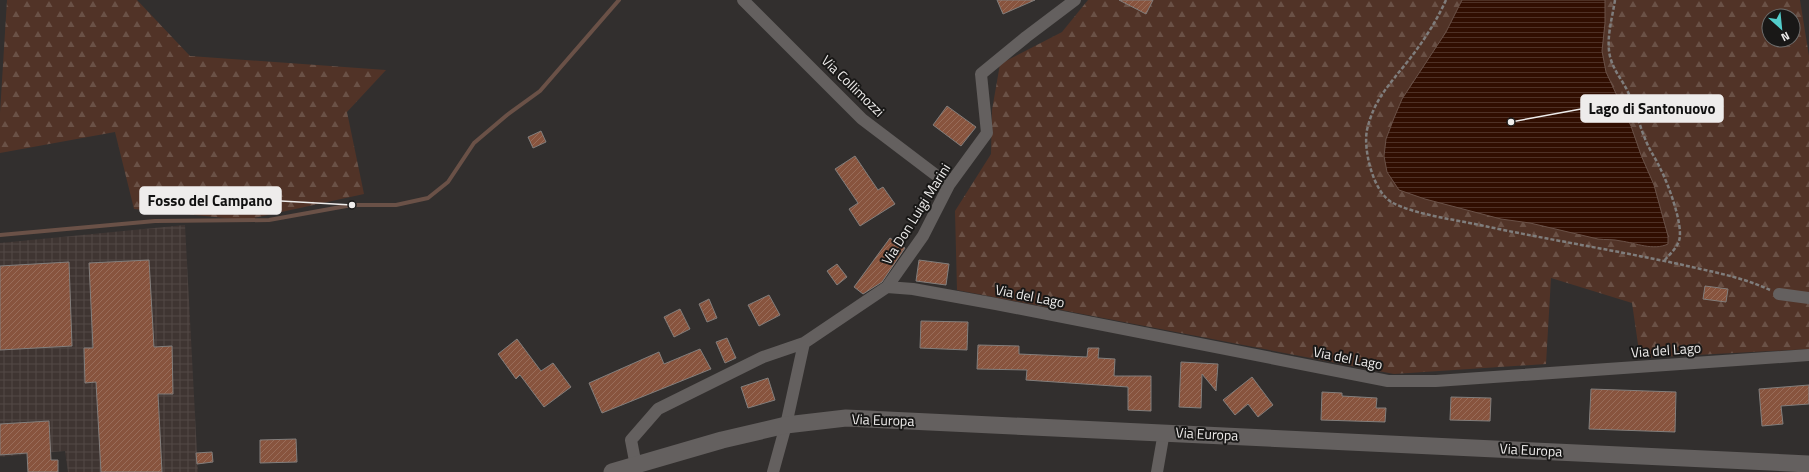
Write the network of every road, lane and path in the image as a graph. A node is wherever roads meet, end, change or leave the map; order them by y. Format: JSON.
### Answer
{"nodes":[{"id":1,"x":743,"y":0,"type":"edge"},
{"id":2,"x":1075,"y":0,"type":"edge"},
{"id":3,"x":1446,"y":0,"type":"edge"},
{"id":4,"x":1615,"y":0,"type":"edge"},
{"id":5,"x":949,"y":185,"type":"junction"},
{"id":6,"x":1664,"y":261,"type":"junction"},
{"id":7,"x":887,"y":287,"type":"junction"},
{"id":8,"x":1778,"y":294,"type":"joint"},
{"id":9,"x":1809,"y":298,"type":"edge"},
{"id":10,"x":804,"y":343,"type":"junction"},
{"id":11,"x":1809,"y":355,"type":"edge"},
{"id":12,"x":786,"y":425,"type":"junction"},
{"id":13,"x":1164,"y":432,"type":"junction"},
{"id":14,"x":1809,"y":464,"type":"edge"},
{"id":15,"x":636,"y":466,"type":"junction"},
{"id":16,"x":612,"y":472,"type":"edge"},
{"id":17,"x":772,"y":472,"type":"edge"},
{"id":18,"x":1157,"y":472,"type":"edge"}],
"edges":[{"from":1,"to":5,"type":"street","name":"Via Collimozzi"},
{"from":2,"to":5,"type":"street","name":"Via Don Luigi Marini"},
{"from":3,"to":6,"type":"path"},
{"from":4,"to":6,"type":"path"},
{"from":5,"to":7,"type":"street","name":"Via Don Luigi Marini"},
{"from":6,"to":8,"type":"path"},
{"from":7,"to":10,"type":"street","name":"Via Don Luigi Marini"},
{"from":7,"to":11,"type":"street","name":"Via del Lago"},
{"from":8,"to":9,"type":"street"},
{"from":10,"to":12,"type":"street"},
{"from":10,"to":15,"type":"street","name":"Via Don Luigi Marini"},
{"from":12,"to":13,"type":"main road","name":"Via Europa"},
{"from":12,"to":15,"type":"main road","name":"Via Europa"},
{"from":12,"to":17,"type":"street"},
{"from":13,"to":14,"type":"main road","name":"Via Europa"},
{"from":13,"to":18,"type":"street"},
{"from":15,"to":16,"type":"main road","name":"Via Europa"}]}
